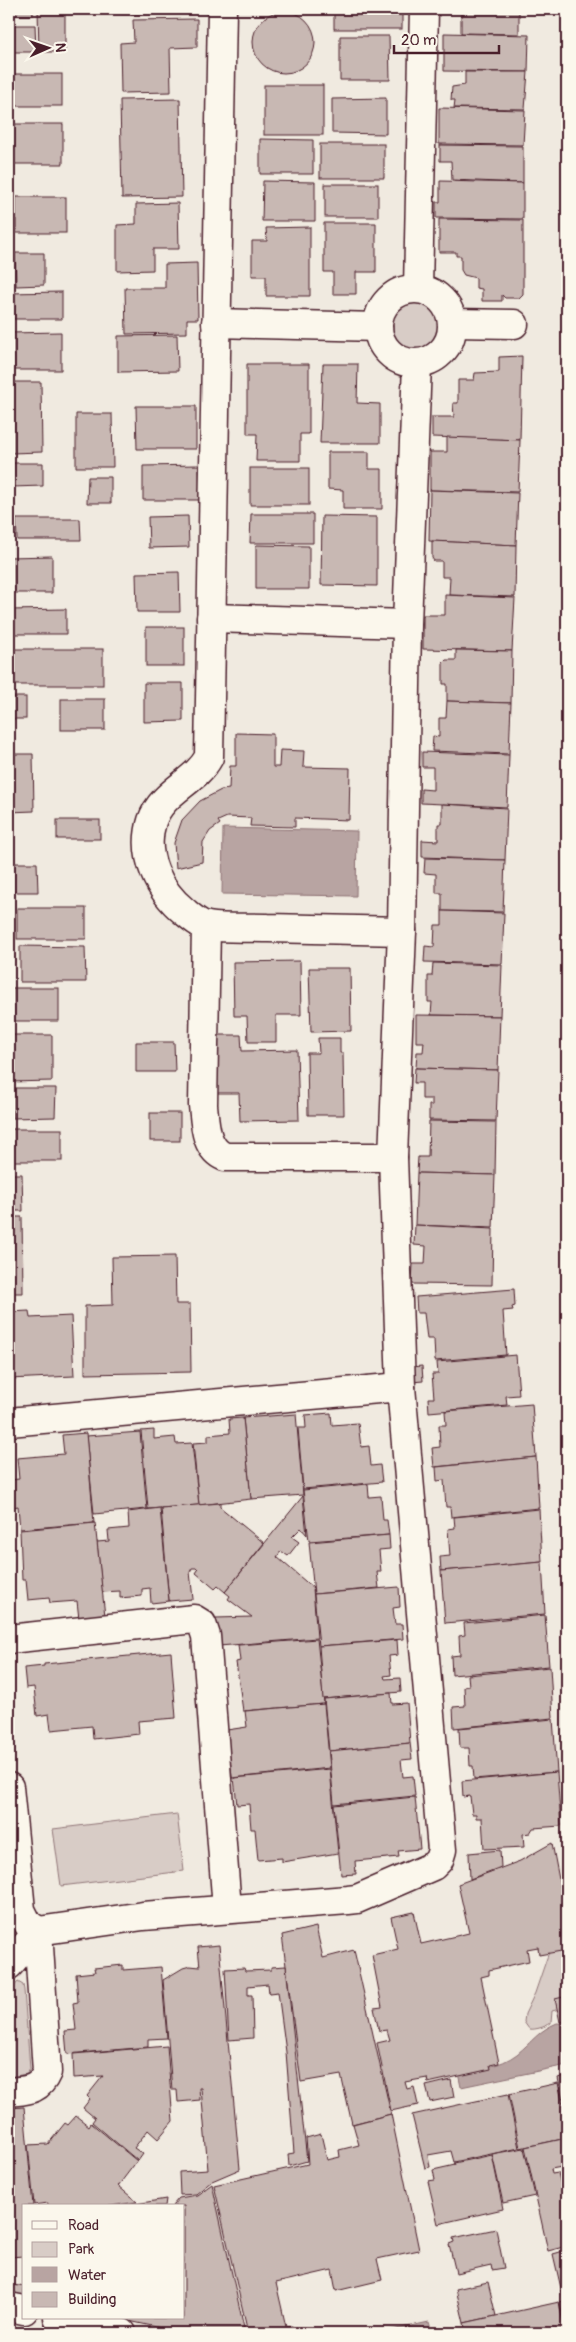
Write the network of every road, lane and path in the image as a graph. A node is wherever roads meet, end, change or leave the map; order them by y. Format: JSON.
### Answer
{"nodes":[{"id":1,"x":222,"y":9,"type":"edge"},
{"id":2,"x":424,"y":9,"type":"edge"},
{"id":3,"x":418,"y":288,"type":"junction"},
{"id":4,"x":453,"y":323,"type":"junction"},
{"id":5,"x":216,"y":324,"type":"junction"},
{"id":6,"x":514,"y":324,"type":"dead end"},
{"id":7,"x":378,"y":326,"type":"junction"},
{"id":8,"x":417,"y":364,"type":"junction"},
{"id":9,"x":211,"y":618,"type":"junction"},
{"id":10,"x":407,"y":624,"type":"junction"},
{"id":11,"x":206,"y":926,"type":"junction"},
{"id":12,"x":402,"y":931,"type":"junction"},
{"id":13,"x":393,"y":1157,"type":"junction"},
{"id":14,"x":401,"y":1387,"type":"junction"},
{"id":15,"x":9,"y":1422,"type":"edge"},
{"id":16,"x":9,"y":1639,"type":"edge"},
{"id":17,"x":9,"y":1787,"type":"edge"},
{"id":18,"x":227,"y":1909,"type":"junction"},
{"id":19,"x":38,"y":1931,"type":"junction"},
{"id":20,"x":9,"y":1965,"type":"edge"},
{"id":21,"x":9,"y":2092,"type":"edge"},
{"id":22,"x":9,"y":2307,"type":"edge"},
{"id":23,"x":22,"y":2310,"type":"edge"},
{"id":24,"x":67,"y":2320,"type":"edge"},
{"id":25,"x":122,"y":2333,"type":"edge"}],
"edges":[{"from":1,"to":5,"type":"street"},
{"from":2,"to":3,"type":"street"},
{"from":3,"to":4,"type":"street"},
{"from":3,"to":7,"type":"street"},
{"from":4,"to":6,"type":"street"},
{"from":4,"to":8,"type":"street"},
{"from":5,"to":7,"type":"street"},
{"from":5,"to":9,"type":"street"},
{"from":7,"to":8,"type":"street"},
{"from":8,"to":10,"type":"street"},
{"from":9,"to":10,"type":"street"},
{"from":9,"to":11,"type":"street"},
{"from":10,"to":12,"type":"street"},
{"from":11,"to":12,"type":"street"},
{"from":11,"to":13,"type":"street"},
{"from":12,"to":13,"type":"street"},
{"from":13,"to":14,"type":"street"},
{"from":14,"to":15,"type":"street"},
{"from":14,"to":18,"type":"street"},
{"from":16,"to":18,"type":"street"},
{"from":17,"to":19,"type":"street"},
{"from":18,"to":19,"type":"street"},
{"from":19,"to":20,"type":"street"},
{"from":19,"to":21,"type":"street"},
{"from":22,"to":23,"type":"street"},
{"from":24,"to":25,"type":"street"}]}
